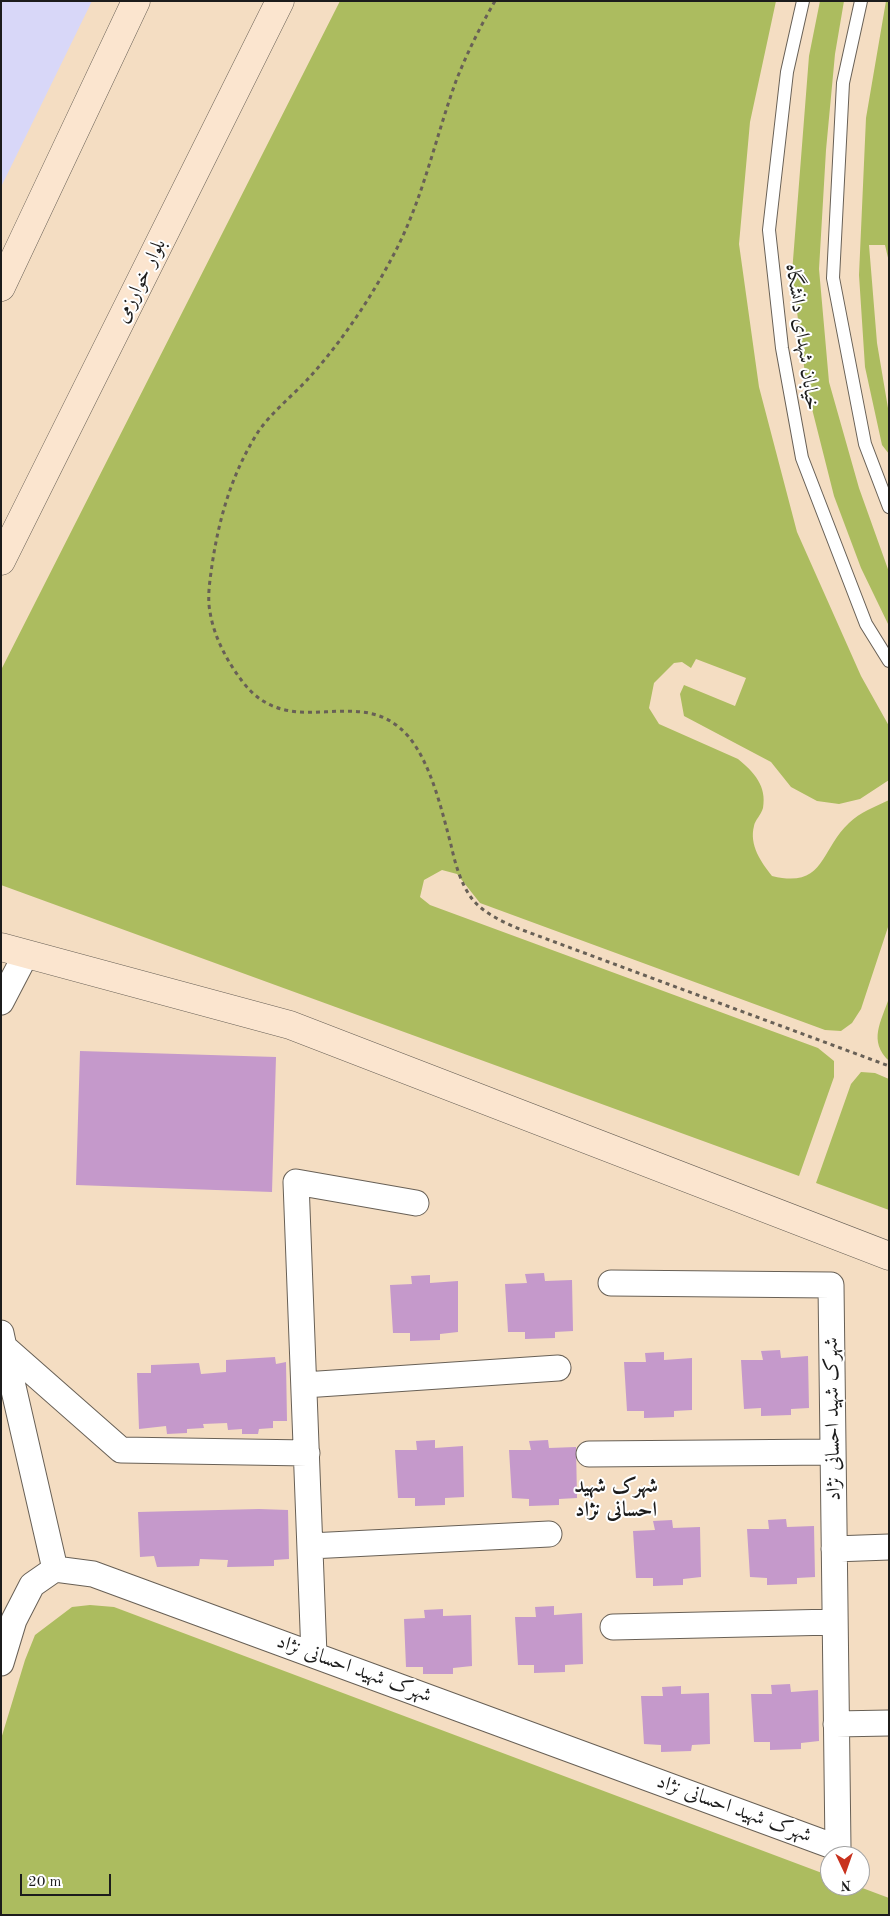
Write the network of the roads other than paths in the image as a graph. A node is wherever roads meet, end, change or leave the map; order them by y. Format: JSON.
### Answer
{"nodes":[{"id":1,"x":136,"y":1,"type":"edge"},
{"id":2,"x":280,"y":1,"type":"edge"},
{"id":3,"x":803,"y":1,"type":"edge"},
{"id":4,"x":861,"y":1,"type":"edge"},
{"id":5,"x":1,"y":287,"type":"edge"},
{"id":6,"x":889,"y":507,"type":"edge"},
{"id":7,"x":1,"y":561,"type":"edge"},
{"id":8,"x":889,"y":661,"type":"edge"},
{"id":9,"x":14,"y":951,"type":"edge"},
{"id":10,"x":1,"y":1002,"type":"edge"},
{"id":11,"x":416,"y":1203,"type":"dead end"},
{"id":12,"x":889,"y":1256,"type":"edge"},
{"id":13,"x":611,"y":1283,"type":"dead end"},
{"id":14,"x":2,"y":1340,"type":"edge"},
{"id":15,"x":558,"y":1368,"type":"dead end"},
{"id":16,"x":304,"y":1385,"type":"junction"},
{"id":17,"x":833,"y":1452,"type":"junction"},
{"id":18,"x":307,"y":1453,"type":"junction"},
{"id":19,"x":589,"y":1454,"type":"dead end"},
{"id":20,"x":549,"y":1534,"type":"dead end"},
{"id":21,"x":310,"y":1546,"type":"junction"},
{"id":22,"x":889,"y":1547,"type":"edge"},
{"id":23,"x":834,"y":1549,"type":"junction"},
{"id":24,"x":55,"y":1569,"type":"junction"},
{"id":25,"x":835,"y":1622,"type":"junction"},
{"id":26,"x":614,"y":1627,"type":"dead end"},
{"id":27,"x":314,"y":1655,"type":"junction"},
{"id":28,"x":1,"y":1663,"type":"edge"},
{"id":29,"x":889,"y":1723,"type":"edge"},
{"id":30,"x":836,"y":1724,"type":"junction"}],
"edges":[{"from":1,"to":5,"type":"main road"},
{"from":2,"to":7,"type":"main road","name":"بلوار خوارزمی"},
{"from":3,"to":8,"type":"lane","name":"خیابان شهدای دانشگاه"},
{"from":4,"to":6,"type":"lane","name":"خیابان شهدای دانشگاه"},
{"from":9,"to":10,"type":"street"},
{"from":9,"to":12,"type":"main road"},
{"from":11,"to":16,"type":"street"},
{"from":13,"to":17,"type":"street","name":"شهرک شهید احسانی نژاد"},
{"from":14,"to":18,"type":"street"},
{"from":14,"to":24,"type":"street"},
{"from":15,"to":16,"type":"street"},
{"from":16,"to":18,"type":"street"},
{"from":17,"to":19,"type":"street"},
{"from":17,"to":23,"type":"street","name":"شهرک شهید احسانی نژاد"},
{"from":18,"to":21,"type":"street"},
{"from":20,"to":21,"type":"street"},
{"from":21,"to":27,"type":"street"},
{"from":22,"to":23,"type":"street"},
{"from":23,"to":25,"type":"street","name":"شهرک شهید احسانی نژاد"},
{"from":24,"to":27,"type":"street","name":"شهرک شهید احسانی نژاد"},
{"from":24,"to":28,"type":"street"},
{"from":25,"to":26,"type":"street"},
{"from":25,"to":30,"type":"street","name":"شهرک شهید احسانی نژاد"},
{"from":27,"to":30,"type":"street","name":"شهرک شهید احسانی نژاد"},
{"from":29,"to":30,"type":"street"}]}
